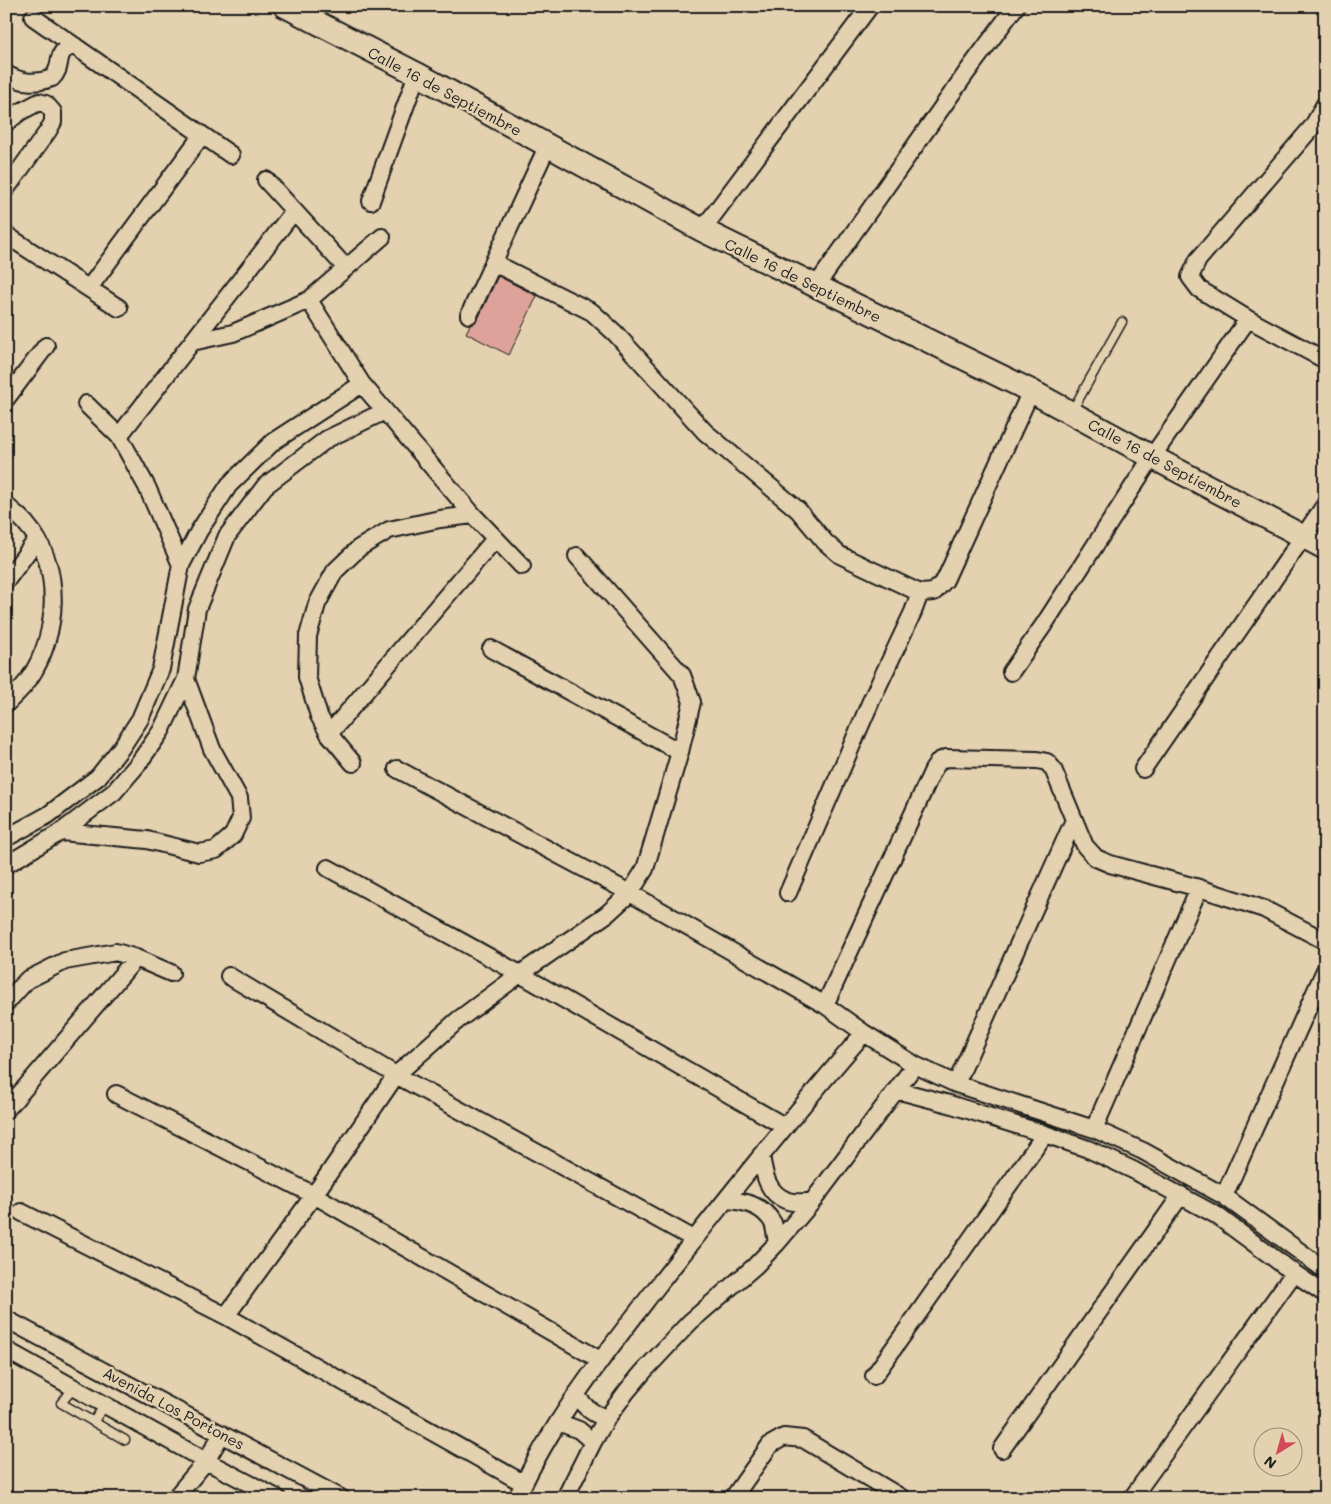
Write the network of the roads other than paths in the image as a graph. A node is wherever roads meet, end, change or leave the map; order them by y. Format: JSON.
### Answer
{"nodes":[{"id":1,"x":285,"y":6,"type":"edge"},
{"id":2,"x":870,"y":6,"type":"edge"},
{"id":3,"x":1016,"y":6,"type":"edge"},
{"id":4,"x":32,"y":17,"type":"dead end"},
{"id":5,"x":75,"y":46,"type":"junction"},
{"id":6,"x":6,"y":74,"type":"edge"},
{"id":7,"x":417,"y":74,"type":"junction"},
{"id":8,"x":30,"y":82,"type":"junction"},
{"id":9,"x":1325,"y":104,"type":"edge"},
{"id":10,"x":31,"y":106,"type":"junction"},
{"id":11,"x":6,"y":123,"type":"edge"},
{"id":12,"x":202,"y":135,"type":"junction"},
{"id":13,"x":547,"y":147,"type":"junction"},
{"id":14,"x":231,"y":155,"type":"dead end"},
{"id":15,"x":266,"y":180,"type":"dead end"},
{"id":16,"x":6,"y":189,"type":"edge"},
{"id":17,"x":371,"y":201,"type":"dead end"},
{"id":18,"x":294,"y":211,"type":"junction"},
{"id":19,"x":702,"y":230,"type":"junction"},
{"id":20,"x":6,"y":235,"type":"edge"},
{"id":21,"x":382,"y":237,"type":"dead end"},
{"id":22,"x":494,"y":263,"type":"junction"},
{"id":23,"x":346,"y":268,"type":"junction"},
{"id":24,"x":816,"y":286,"type":"junction"},
{"id":25,"x":89,"y":288,"type":"junction"},
{"id":26,"x":309,"y":300,"type":"junction"},
{"id":27,"x":119,"y":308,"type":"dead end"},
{"id":28,"x":469,"y":314,"type":"dead end"},
{"id":29,"x":1248,"y":319,"type":"junction"},
{"id":30,"x":1122,"y":322,"type":"dead end"},
{"id":31,"x":192,"y":342,"type":"junction"},
{"id":32,"x":46,"y":346,"type":"dead end"},
{"id":33,"x":1325,"y":360,"type":"edge"},
{"id":34,"x":362,"y":384,"type":"junction"},
{"id":35,"x":1031,"y":391,"type":"junction"},
{"id":36,"x":6,"y":399,"type":"edge"},
{"id":37,"x":86,"y":404,"type":"dead end"},
{"id":38,"x":385,"y":411,"type":"junction"},
{"id":39,"x":1071,"y":413,"type":"junction"},
{"id":40,"x":119,"y":436,"type":"junction"},
{"id":41,"x":1152,"y":458,"type":"junction"},
{"id":42,"x":1325,"y":505,"type":"edge"},
{"id":43,"x":8,"y":507,"type":"edge"},
{"id":44,"x":473,"y":515,"type":"junction"},
{"id":45,"x":1303,"y":536,"type":"junction"},
{"id":46,"x":37,"y":539,"type":"junction"},
{"id":47,"x":495,"y":539,"type":"junction"},
{"id":48,"x":1325,"y":548,"type":"edge"},
{"id":49,"x":577,"y":556,"type":"dead end"},
{"id":50,"x":181,"y":565,"type":"junction"},
{"id":51,"x":522,"y":566,"type":"dead end"},
{"id":52,"x":6,"y":581,"type":"edge"},
{"id":53,"x":920,"y":593,"type":"junction"},
{"id":54,"x":168,"y":626,"type":"junction"},
{"id":55,"x":194,"y":630,"type":"junction"},
{"id":56,"x":491,"y":649,"type":"dead end"},
{"id":57,"x":1011,"y":672,"type":"dead end"},
{"id":58,"x":186,"y":679,"type":"junction"},
{"id":59,"x":6,"y":704,"type":"edge"},
{"id":60,"x":329,"y":734,"type":"junction"},
{"id":61,"x":680,"y":752,"type":"junction"},
{"id":62,"x":353,"y":763,"type":"dead end"},
{"id":63,"x":397,"y":769,"type":"dead end"},
{"id":64,"x":1143,"y":770,"type":"dead end"},
{"id":65,"x":1074,"y":820,"type":"junction"},
{"id":66,"x":61,"y":832,"type":"junction"},
{"id":67,"x":10,"y":837,"type":"edge"},
{"id":68,"x":25,"y":853,"type":"junction"},
{"id":69,"x":6,"y":865,"type":"edge"},
{"id":70,"x":328,"y":868,"type":"dead end"},
{"id":71,"x":1199,"y":888,"type":"junction"},
{"id":72,"x":630,"y":893,"type":"junction"},
{"id":73,"x":788,"y":894,"type":"dead end"},
{"id":74,"x":1325,"y":941,"type":"edge"},
{"id":75,"x":136,"y":958,"type":"junction"},
{"id":76,"x":1325,"y":970,"type":"edge"},
{"id":77,"x":171,"y":973,"type":"dead end"},
{"id":78,"x":520,"y":974,"type":"junction"},
{"id":79,"x":230,"y":976,"type":"dead end"},
{"id":80,"x":6,"y":1003,"type":"edge"},
{"id":81,"x":826,"y":1005,"type":"junction"},
{"id":82,"x":864,"y":1033,"type":"junction"},
{"id":83,"x":915,"y":1064,"type":"junction"},
{"id":84,"x":396,"y":1075,"type":"junction"},
{"id":85,"x":956,"y":1084,"type":"junction"},
{"id":86,"x":896,"y":1090,"type":"junction"},
{"id":87,"x":116,"y":1094,"type":"dead end"},
{"id":88,"x":6,"y":1110,"type":"edge"},
{"id":89,"x":784,"y":1126,"type":"junction"},
{"id":90,"x":1094,"y":1129,"type":"junction"},
{"id":91,"x":1045,"y":1134,"type":"junction"},
{"id":92,"x":1143,"y":1151,"type":"junction"},
{"id":93,"x":761,"y":1155,"type":"junction"},
{"id":94,"x":1133,"y":1170,"type":"junction"},
{"id":95,"x":314,"y":1195,"type":"junction"},
{"id":96,"x":1182,"y":1196,"type":"junction"},
{"id":97,"x":1224,"y":1196,"type":"junction"},
{"id":98,"x":726,"y":1200,"type":"junction"},
{"id":99,"x":812,"y":1202,"type":"junction"},
{"id":100,"x":20,"y":1212,"type":"dead end"},
{"id":101,"x":694,"y":1240,"type":"junction"},
{"id":102,"x":777,"y":1243,"type":"junction"},
{"id":103,"x":1325,"y":1270,"type":"edge"},
{"id":104,"x":1294,"y":1273,"type":"junction"},
{"id":105,"x":1325,"y":1294,"type":"edge"},
{"id":106,"x":226,"y":1316,"type":"junction"},
{"id":107,"x":6,"y":1319,"type":"edge"},
{"id":108,"x":6,"y":1350,"type":"edge"},
{"id":109,"x":600,"y":1360,"type":"junction"},
{"id":110,"x":874,"y":1376,"type":"dead end"},
{"id":111,"x":74,"y":1388,"type":"junction"},
{"id":112,"x":576,"y":1394,"type":"junction"},
{"id":113,"x":105,"y":1405,"type":"junction"},
{"id":114,"x":607,"y":1418,"type":"junction"},
{"id":115,"x":93,"y":1422,"type":"junction"},
{"id":116,"x":558,"y":1422,"type":"junction"},
{"id":117,"x":222,"y":1434,"type":"junction"},
{"id":118,"x":125,"y":1440,"type":"dead end"},
{"id":119,"x":593,"y":1442,"type":"junction"},
{"id":120,"x":1002,"y":1450,"type":"dead end"},
{"id":121,"x":206,"y":1461,"type":"junction"},
{"id":122,"x":520,"y":1491,"type":"edge"},
{"id":123,"x":882,"y":1493,"type":"edge"},
{"id":124,"x":175,"y":1498,"type":"edge"},
{"id":125,"x":277,"y":1498,"type":"edge"},
{"id":126,"x":341,"y":1498,"type":"edge"},
{"id":127,"x":565,"y":1498,"type":"edge"},
{"id":128,"x":733,"y":1498,"type":"edge"},
{"id":129,"x":902,"y":1498,"type":"edge"},
{"id":130,"x":1132,"y":1498,"type":"edge"}],
"edges":[{"from":1,"to":7,"type":"street","name":"Calle 16 de Septiembre"},
{"from":2,"to":19,"type":"street"},
{"from":3,"to":24,"type":"street"},
{"from":4,"to":5,"type":"street"},
{"from":5,"to":8,"type":"street"},
{"from":5,"to":12,"type":"street"},
{"from":6,"to":8,"type":"street"},
{"from":7,"to":13,"type":"street","name":"Calle 16 de Septiembre"},
{"from":7,"to":17,"type":"street"},
{"from":8,"to":10,"type":"street"},
{"from":9,"to":29,"type":"street"},
{"from":10,"to":11,"type":"street"},
{"from":10,"to":16,"type":"street"},
{"from":12,"to":14,"type":"street"},
{"from":12,"to":25,"type":"street"},
{"from":13,"to":19,"type":"street","name":"Calle 16 de Septiembre"},
{"from":13,"to":22,"type":"street"},
{"from":15,"to":18,"type":"street"},
{"from":18,"to":23,"type":"street"},
{"from":18,"to":31,"type":"street"},
{"from":19,"to":24,"type":"street","name":"Calle 16 de Septiembre"},
{"from":20,"to":25,"type":"street"},
{"from":21,"to":23,"type":"street"},
{"from":22,"to":28,"type":"street"},
{"from":22,"to":53,"type":"street"},
{"from":23,"to":26,"type":"street"},
{"from":24,"to":35,"type":"street","name":"Calle 16 de Septiembre"},
{"from":25,"to":27,"type":"street"},
{"from":26,"to":31,"type":"street"},
{"from":26,"to":34,"type":"street"},
{"from":29,"to":33,"type":"street"},
{"from":29,"to":41,"type":"street"},
{"from":30,"to":39,"type":"lane"},
{"from":31,"to":40,"type":"street"},
{"from":32,"to":36,"type":"street"},
{"from":34,"to":38,"type":"street"},
{"from":34,"to":50,"type":"street"},
{"from":35,"to":39,"type":"street","name":"Calle 16 de Septiembre"},
{"from":35,"to":53,"type":"street"},
{"from":37,"to":40,"type":"street"},
{"from":38,"to":44,"type":"street"},
{"from":38,"to":55,"type":"street"},
{"from":39,"to":41,"type":"street","name":"Calle 16 de Septiembre"},
{"from":40,"to":50,"type":"street"},
{"from":41,"to":45,"type":"street","name":"Calle 16 de Septiembre"},
{"from":41,"to":57,"type":"street"},
{"from":42,"to":45,"type":"street"},
{"from":43,"to":46,"type":"street"},
{"from":44,"to":47,"type":"street"},
{"from":44,"to":60,"type":"street"},
{"from":45,"to":48,"type":"street","name":"Calle 16 de Septiembre"},
{"from":45,"to":64,"type":"street"},
{"from":46,"to":52,"type":"street"},
{"from":46,"to":59,"type":"street"},
{"from":47,"to":51,"type":"street"},
{"from":47,"to":60,"type":"street"},
{"from":49,"to":61,"type":"street"},
{"from":50,"to":54,"type":"street"},
{"from":53,"to":73,"type":"street"},
{"from":54,"to":55,"type":"street"},
{"from":54,"to":67,"type":"street"},
{"from":55,"to":58,"type":"street"},
{"from":56,"to":61,"type":"street"},
{"from":58,"to":66,"type":"street"},
{"from":58,"to":66,"type":"street"},
{"from":60,"to":62,"type":"street"},
{"from":61,"to":72,"type":"street"},
{"from":63,"to":72,"type":"street"},
{"from":65,"to":71,"type":"street"},
{"from":65,"to":81,"type":"street"},
{"from":65,"to":85,"type":"street"},
{"from":66,"to":68,"type":"street"},
{"from":67,"to":68,"type":"street"},
{"from":68,"to":69,"type":"street"},
{"from":70,"to":78,"type":"street"},
{"from":71,"to":74,"type":"street"},
{"from":71,"to":90,"type":"street"},
{"from":72,"to":78,"type":"street"},
{"from":72,"to":81,"type":"street"},
{"from":75,"to":77,"type":"street"},
{"from":75,"to":80,"type":"street"},
{"from":75,"to":88,"type":"street"},
{"from":76,"to":97,"type":"street"},
{"from":78,"to":84,"type":"street"},
{"from":78,"to":89,"type":"street"},
{"from":79,"to":84,"type":"street"},
{"from":81,"to":82,"type":"street"},
{"from":82,"to":83,"type":"street"},
{"from":82,"to":89,"type":"street"},
{"from":83,"to":85,"type":"street"},
{"from":83,"to":86,"type":"street"},
{"from":84,"to":95,"type":"street"},
{"from":84,"to":101,"type":"street"},
{"from":85,"to":90,"type":"street"},
{"from":86,"to":91,"type":"street"},
{"from":86,"to":99,"type":"street"},
{"from":87,"to":95,"type":"street"},
{"from":89,"to":93,"type":"street"},
{"from":90,"to":92,"type":"street"},
{"from":91,"to":94,"type":"street"},
{"from":91,"to":110,"type":"street"},
{"from":92,"to":94,"type":"street"},
{"from":92,"to":97,"type":"street"},
{"from":93,"to":98,"type":"street"},
{"from":93,"to":99,"type":"street"},
{"from":94,"to":96,"type":"street"},
{"from":95,"to":106,"type":"street"},
{"from":95,"to":109,"type":"street"},
{"from":96,"to":104,"type":"street"},
{"from":96,"to":120,"type":"street"},
{"from":97,"to":103,"type":"street"},
{"from":98,"to":101,"type":"street"},
{"from":98,"to":102,"type":"street"},
{"from":99,"to":102,"type":"street"},
{"from":100,"to":106,"type":"street"},
{"from":101,"to":109,"type":"street"},
{"from":102,"to":114,"type":"street"},
{"from":104,"to":105,"type":"street"},
{"from":104,"to":130,"type":"street"},
{"from":106,"to":122,"type":"street"},
{"from":107,"to":117,"type":"street","name":"Avenida Los Portones"},
{"from":108,"to":111,"type":"street","name":"Avenida Los Portones"},
{"from":109,"to":112,"type":"street"},
{"from":111,"to":113,"type":"street","name":"Avenida Los Portones"},
{"from":111,"to":115,"type":"lane"},
{"from":112,"to":114,"type":"street"},
{"from":112,"to":116,"type":"street"},
{"from":113,"to":115,"type":"lane"},
{"from":113,"to":121,"type":"street","name":"Avenida Los Portones"},
{"from":114,"to":119,"type":"street"},
{"from":115,"to":118,"type":"lane"},
{"from":116,"to":119,"type":"street"},
{"from":116,"to":122,"type":"street"},
{"from":117,"to":121,"type":"street"},
{"from":117,"to":126,"type":"street","name":"Avenida Los Portones"},
{"from":119,"to":127,"type":"street"},
{"from":121,"to":124,"type":"street"},
{"from":121,"to":125,"type":"street","name":"Avenida Los Portones"},
{"from":123,"to":128,"type":"street"},
{"from":123,"to":129,"type":"street"}]}
